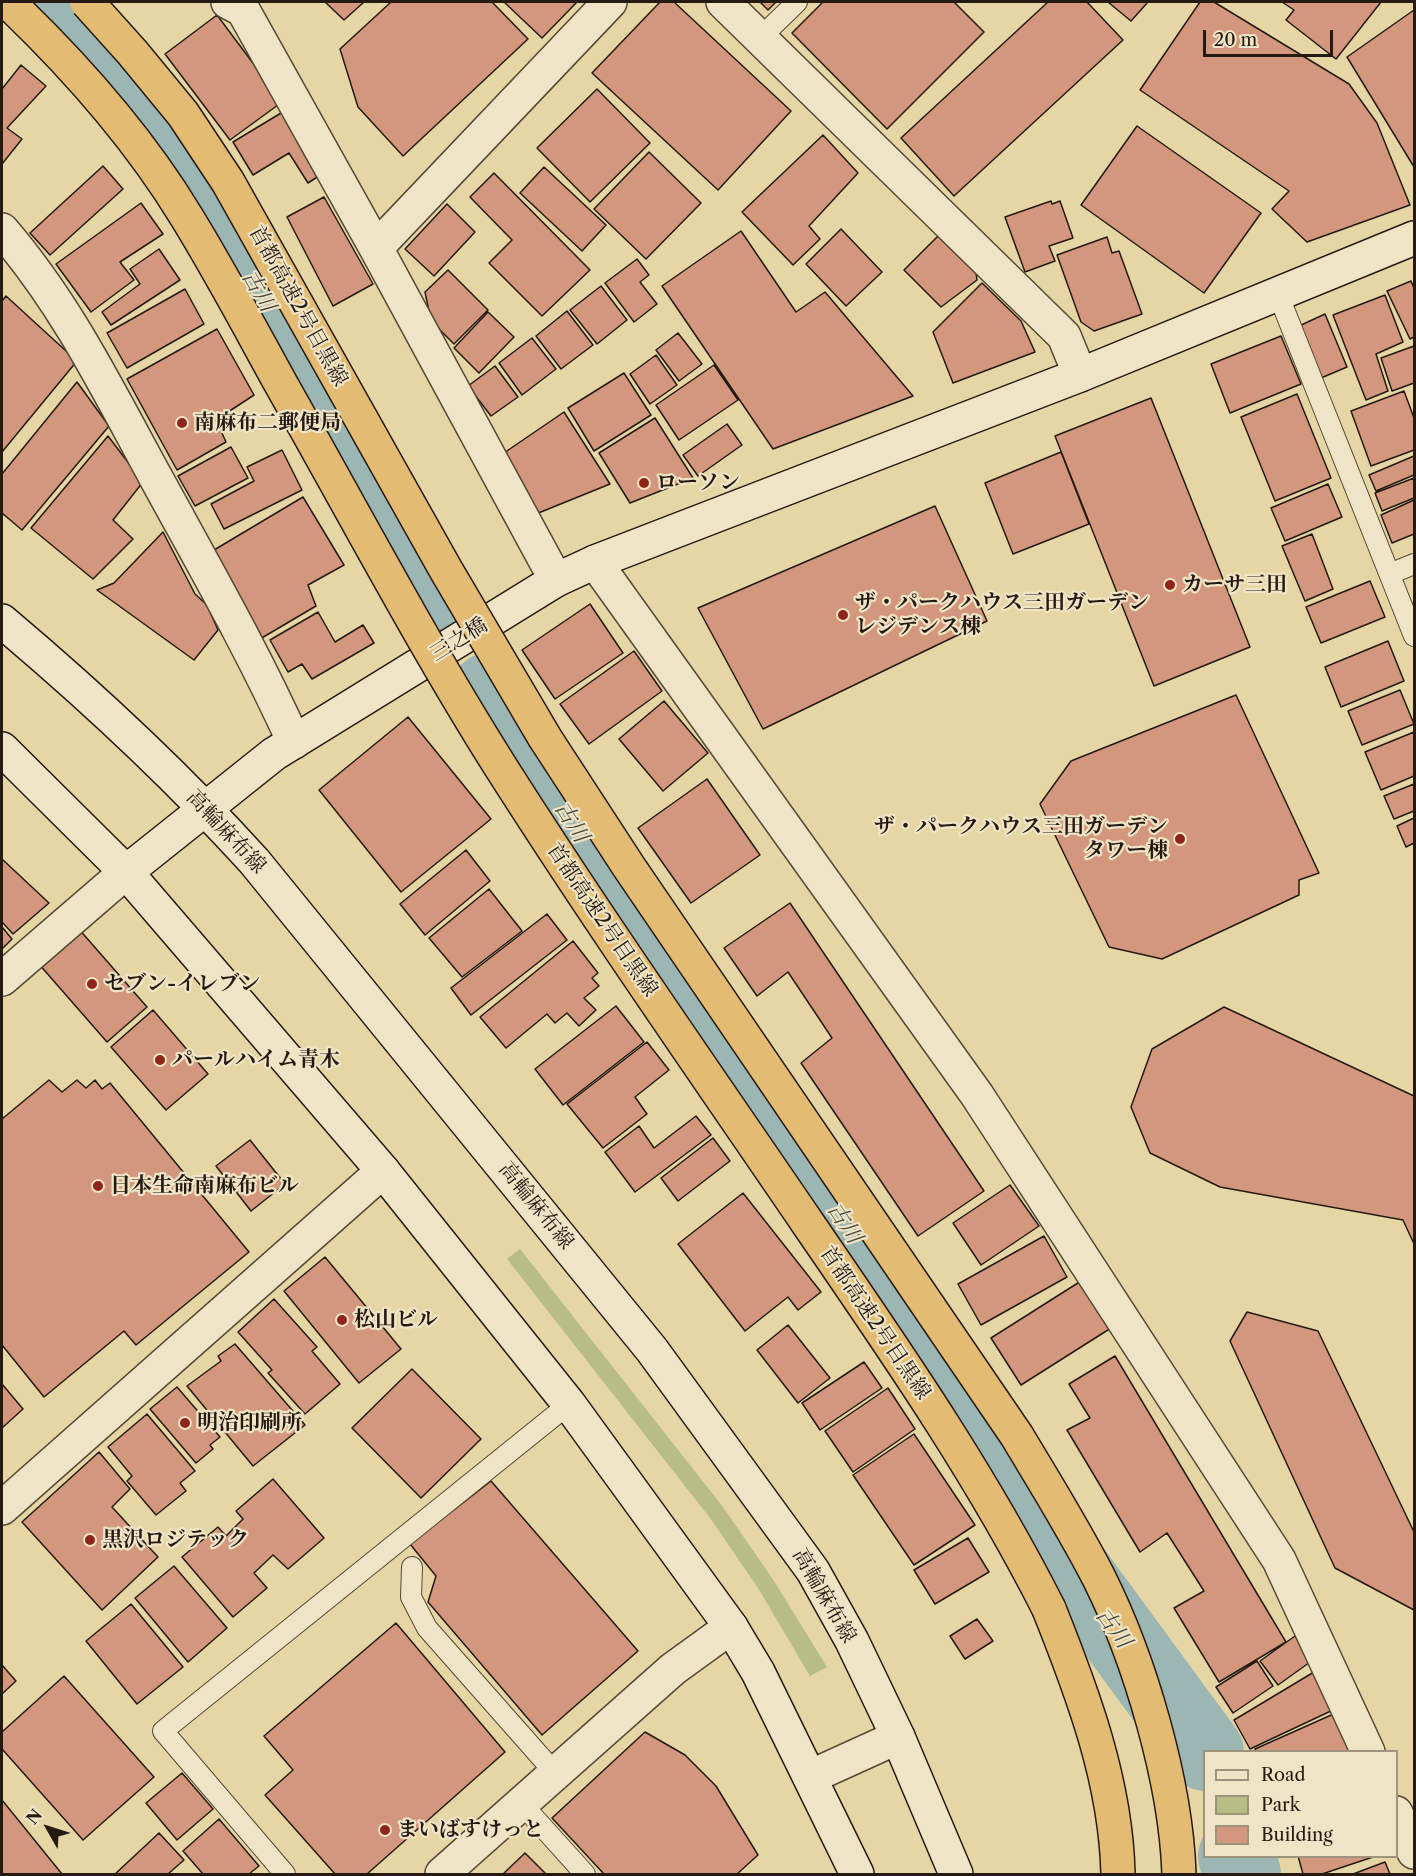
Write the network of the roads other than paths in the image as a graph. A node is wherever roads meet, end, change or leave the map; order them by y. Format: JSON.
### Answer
{"nodes":[{"id":1,"x":8,"y":2,"type":"edge"},
{"id":2,"x":87,"y":2,"type":"edge"},
{"id":3,"x":228,"y":2,"type":"edge"},
{"id":4,"x":610,"y":2,"type":"edge"},
{"id":5,"x":723,"y":2,"type":"edge"},
{"id":6,"x":797,"y":2,"type":"edge"},
{"id":7,"x":760,"y":38,"type":"junction"},
{"id":8,"x":2,"y":230,"type":"edge"},
{"id":9,"x":1414,"y":238,"type":"edge"},
{"id":10,"x":376,"y":248,"type":"junction"},
{"id":11,"x":1278,"y":294,"type":"junction"},
{"id":12,"x":1080,"y":375,"type":"junction"},
{"id":13,"x":594,"y":562,"type":"junction"},
{"id":14,"x":1414,"y":564,"type":"edge"},
{"id":15,"x":1392,"y":573,"type":"junction"},
{"id":16,"x":556,"y":580,"type":"junction"},
{"id":17,"x":2,"y":621,"type":"edge"},
{"id":18,"x":1414,"y":636,"type":"edge"},
{"id":19,"x":294,"y":742,"type":"junction"},
{"id":20,"x":2,"y":749,"type":"edge"},
{"id":21,"x":207,"y":808,"type":"junction"},
{"id":22,"x":126,"y":872,"type":"junction"},
{"id":23,"x":2,"y":979,"type":"edge"},
{"id":24,"x":383,"y":1171,"type":"junction"},
{"id":25,"x":569,"y":1404,"type":"junction"},
{"id":26,"x":2,"y":1508,"type":"edge"},
{"id":27,"x":412,"y":1567,"type":"dead end"},
{"id":28,"x":731,"y":1627,"type":"junction"},
{"id":29,"x":898,"y":1737,"type":"junction"},
{"id":30,"x":1367,"y":1750,"type":"edge"},
{"id":31,"x":555,"y":1773,"type":"junction"},
{"id":32,"x":810,"y":1776,"type":"junction"},
{"id":33,"x":521,"y":1803,"type":"junction"},
{"id":34,"x":1398,"y":1817,"type":"edge"},
{"id":35,"x":1414,"y":1852,"type":"edge"},
{"id":36,"x":285,"y":1875,"type":"edge"},
{"id":37,"x":441,"y":1875,"type":"edge"},
{"id":38,"x":585,"y":1875,"type":"edge"},
{"id":39,"x":857,"y":1875,"type":"edge"},
{"id":40,"x":956,"y":1875,"type":"edge"},
{"id":41,"x":1118,"y":1875,"type":"edge"},
{"id":42,"x":1179,"y":1875,"type":"edge"}],
"edges":[{"from":1,"to":41,"type":"highway","name":"首都高速2号目黒線","bridge":true},
{"from":2,"to":42,"type":"highway","name":"首都高速2号目黒線","bridge":true},
{"from":3,"to":10,"type":"street"},
{"from":4,"to":10,"type":"street"},
{"from":5,"to":7,"type":"street"},
{"from":6,"to":7,"type":"lane"},
{"from":7,"to":12,"type":"street"},
{"from":8,"to":19,"type":"street"},
{"from":9,"to":11,"type":"street","name":"三之橋"},
{"from":10,"to":16,"type":"street"},
{"from":11,"to":12,"type":"street","name":"三之橋"},
{"from":11,"to":15,"type":"lane"},
{"from":12,"to":13,"type":"street","name":"三之橋"},
{"from":13,"to":16,"type":"street","name":"三之橋"},
{"from":13,"to":30,"type":"street"},
{"from":14,"to":15,"type":"lane"},
{"from":15,"to":18,"type":"lane"},
{"from":16,"to":19,"type":"street","name":"三之橋","bridge":true},
{"from":17,"to":21,"type":"street","name":"高輪麻布線"},
{"from":19,"to":21,"type":"street","name":"三之橋"},
{"from":20,"to":22,"type":"street"},
{"from":21,"to":22,"type":"street","name":"三之橋"},
{"from":21,"to":29,"type":"street","name":"高輪麻布線"},
{"from":22,"to":23,"type":"street","name":"三之橋"},
{"from":22,"to":24,"type":"street"},
{"from":24,"to":25,"type":"street"},
{"from":24,"to":26,"type":"street"},
{"from":25,"to":28,"type":"street"},
{"from":25,"to":36,"type":"lane"},
{"from":27,"to":31,"type":"lane"},
{"from":28,"to":31,"type":"street"},
{"from":28,"to":32,"type":"street"},
{"from":29,"to":32,"type":"street"},
{"from":29,"to":40,"type":"street","name":"高輪麻布線"},
{"from":31,"to":33,"type":"street"},
{"from":32,"to":39,"type":"street"},
{"from":33,"to":37,"type":"street"},
{"from":33,"to":38,"type":"lane"},
{"from":34,"to":35,"type":"street"}]}
